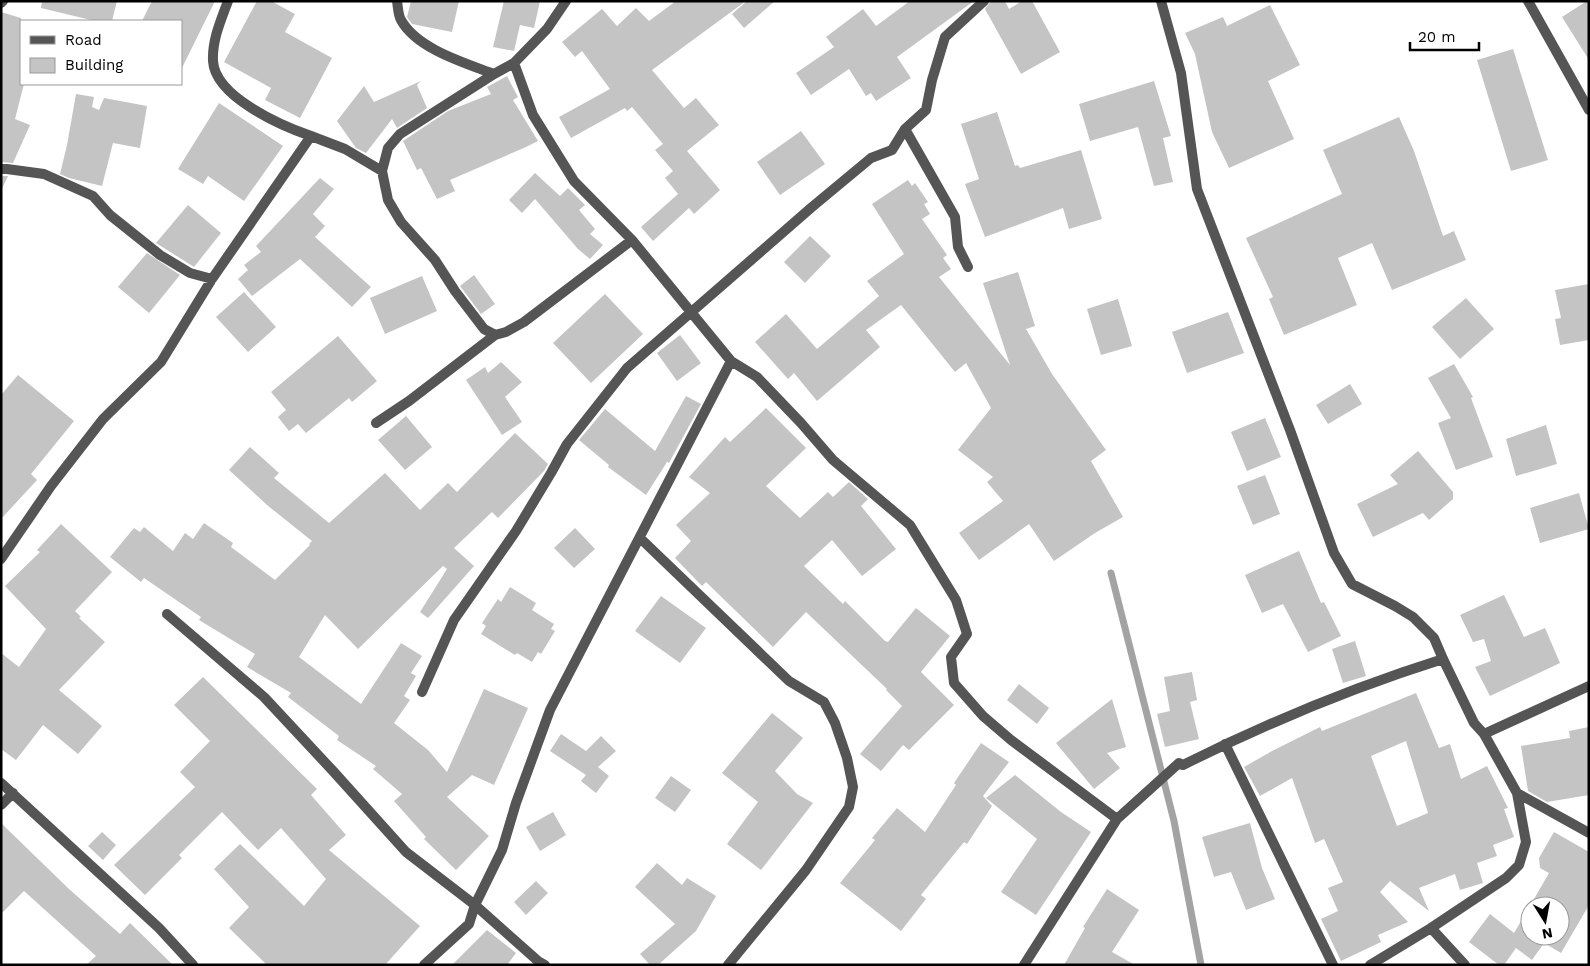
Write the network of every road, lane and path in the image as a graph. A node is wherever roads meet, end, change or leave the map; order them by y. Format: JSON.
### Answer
{"nodes":[{"id":1,"x":228,"y":1,"type":"edge"},
{"id":2,"x":397,"y":1,"type":"edge"},
{"id":3,"x":566,"y":1,"type":"edge"},
{"id":4,"x":984,"y":1,"type":"edge"},
{"id":5,"x":1161,"y":1,"type":"edge"},
{"id":6,"x":1528,"y":1,"type":"edge"},
{"id":7,"x":514,"y":63,"type":"junction"},
{"id":8,"x":494,"y":74,"type":"junction"},
{"id":9,"x":1589,"y":110,"type":"edge"},
{"id":10,"x":905,"y":129,"type":"junction"},
{"id":11,"x":311,"y":136,"type":"junction"},
{"id":12,"x":1,"y":170,"type":"edge"},
{"id":13,"x":382,"y":171,"type":"junction"},
{"id":14,"x":632,"y":240,"type":"junction"},
{"id":15,"x":968,"y":267,"type":"dead end"},
{"id":16,"x":212,"y":279,"type":"junction"},
{"id":17,"x":691,"y":312,"type":"junction"},
{"id":18,"x":495,"y":335,"type":"junction"},
{"id":19,"x":731,"y":361,"type":"junction"},
{"id":20,"x":376,"y":423,"type":"dead end"},
{"id":21,"x":640,"y":538,"type":"junction"},
{"id":22,"x":1,"y":559,"type":"edge"},
{"id":23,"x":167,"y":614,"type":"dead end"},
{"id":24,"x":1443,"y":659,"type":"junction"},
{"id":25,"x":1589,"y":686,"type":"edge"},
{"id":26,"x":422,"y":692,"type":"dead end"},
{"id":27,"x":1484,"y":734,"type":"junction"},
{"id":28,"x":1225,"y":744,"type":"junction"},
{"id":29,"x":1,"y":783,"type":"edge"},
{"id":30,"x":1517,"y":792,"type":"junction"},
{"id":31,"x":13,"y":793,"type":"junction"},
{"id":32,"x":1,"y":805,"type":"edge"},
{"id":33,"x":1117,"y":819,"type":"junction"},
{"id":34,"x":1589,"y":833,"type":"edge"},
{"id":35,"x":475,"y":904,"type":"junction"},
{"id":36,"x":1431,"y":928,"type":"junction"},
{"id":37,"x":193,"y":965,"type":"edge"},
{"id":38,"x":424,"y":965,"type":"edge"},
{"id":39,"x":545,"y":965,"type":"edge"},
{"id":40,"x":728,"y":965,"type":"edge"},
{"id":41,"x":1024,"y":965,"type":"edge"},
{"id":42,"x":1334,"y":965,"type":"edge"},
{"id":43,"x":1370,"y":965,"type":"edge"},
{"id":44,"x":1465,"y":965,"type":"edge"}],
"edges":[{"from":1,"to":11,"type":"street"},
{"from":2,"to":8,"type":"street"},
{"from":3,"to":7,"type":"street"},
{"from":4,"to":10,"type":"street"},
{"from":5,"to":24,"type":"street"},
{"from":6,"to":9,"type":"street"},
{"from":7,"to":8,"type":"street"},
{"from":7,"to":14,"type":"street"},
{"from":8,"to":13,"type":"street"},
{"from":10,"to":15,"type":"street"},
{"from":10,"to":17,"type":"street"},
{"from":11,"to":13,"type":"street"},
{"from":11,"to":16,"type":"street"},
{"from":12,"to":16,"type":"street"},
{"from":13,"to":18,"type":"street"},
{"from":14,"to":17,"type":"street"},
{"from":14,"to":18,"type":"street"},
{"from":16,"to":22,"type":"street"},
{"from":17,"to":19,"type":"street"},
{"from":17,"to":26,"type":"street"},
{"from":18,"to":20,"type":"street"},
{"from":19,"to":21,"type":"street"},
{"from":19,"to":33,"type":"street"},
{"from":21,"to":35,"type":"street"},
{"from":21,"to":40,"type":"street"},
{"from":23,"to":35,"type":"street"},
{"from":24,"to":27,"type":"street"},
{"from":24,"to":28,"type":"street"},
{"from":25,"to":27,"type":"street"},
{"from":27,"to":30,"type":"street"},
{"from":28,"to":33,"type":"street"},
{"from":28,"to":42,"type":"street"},
{"from":29,"to":31,"type":"street"},
{"from":30,"to":34,"type":"street"},
{"from":30,"to":36,"type":"street"},
{"from":31,"to":32,"type":"street"},
{"from":31,"to":37,"type":"street"},
{"from":33,"to":41,"type":"street"},
{"from":35,"to":38,"type":"street"},
{"from":35,"to":39,"type":"street"},
{"from":36,"to":43,"type":"street"},
{"from":36,"to":44,"type":"street"}]}
